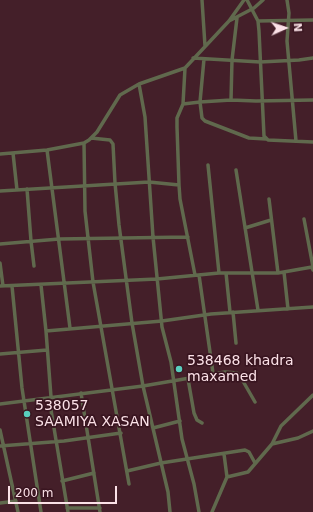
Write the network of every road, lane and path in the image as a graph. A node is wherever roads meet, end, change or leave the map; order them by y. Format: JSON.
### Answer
{"nodes":[{"id":1,"x":202,"y":0,"type":"edge"},
{"id":2,"x":245,"y":0,"type":"edge"},
{"id":3,"x":263,"y":0,"type":"edge"},
{"id":4,"x":287,"y":0,"type":"edge"},
{"id":5,"x":250,"y":9,"type":"junction"},
{"id":6,"x":237,"y":18,"type":"junction"},
{"id":7,"x":288,"y":20,"type":"junction"},
{"id":8,"x":313,"y":20,"type":"edge"},
{"id":9,"x":229,"y":21,"type":"junction"},
{"id":10,"x":258,"y":21,"type":"junction"},
{"id":11,"x":205,"y":46,"type":"junction"},
{"id":12,"x":193,"y":58,"type":"junction"},
{"id":13,"x":313,"y":58,"type":"edge"},
{"id":14,"x":204,"y":59,"type":"junction"},
{"id":15,"x":232,"y":60,"type":"junction"},
{"id":16,"x":289,"y":61,"type":"junction"},
{"id":17,"x":260,"y":62,"type":"junction"},
{"id":18,"x":185,"y":68,"type":"junction"},
{"id":19,"x":139,"y":84,"type":"junction"},
{"id":20,"x":231,"y":100,"type":"junction"},
{"id":21,"x":293,"y":100,"type":"junction"},
{"id":22,"x":313,"y":100,"type":"edge"},
{"id":23,"x":262,"y":101,"type":"junction"},
{"id":24,"x":200,"y":102,"type":"junction"},
{"id":25,"x":183,"y":104,"type":"junction"},
{"id":26,"x":91,"y":138,"type":"junction"},
{"id":27,"x":266,"y":139,"type":"junction"},
{"id":28,"x":296,"y":141,"type":"junction"},
{"id":29,"x":313,"y":142,"type":"edge"},
{"id":30,"x":84,"y":143,"type":"junction"},
{"id":31,"x":47,"y":150,"type":"junction"},
{"id":32,"x":13,"y":153,"type":"junction"},
{"id":33,"x":0,"y":154,"type":"edge"},
{"id":34,"x":208,"y":165,"type":"dead end"},
{"id":35,"x":236,"y":170,"type":"dead end"},
{"id":36,"x":148,"y":182,"type":"junction"},
{"id":37,"x":115,"y":183,"type":"junction"},
{"id":38,"x":85,"y":185,"type":"junction"},
{"id":39,"x":179,"y":185,"type":"junction"},
{"id":40,"x":52,"y":187,"type":"junction"},
{"id":41,"x":17,"y":190,"type":"junction"},
{"id":42,"x":27,"y":190,"type":"junction"},
{"id":43,"x":0,"y":191,"type":"edge"},
{"id":44,"x":269,"y":199,"type":"dead end"},
{"id":45,"x":304,"y":219,"type":"dead end"},
{"id":46,"x":271,"y":220,"type":"junction"},
{"id":47,"x":245,"y":228,"type":"junction"},
{"id":48,"x":153,"y":237,"type":"junction"},
{"id":49,"x":188,"y":237,"type":"junction"},
{"id":50,"x":88,"y":238,"type":"junction"},
{"id":51,"x":120,"y":238,"type":"junction"},
{"id":52,"x":59,"y":239,"type":"junction"},
{"id":53,"x":31,"y":241,"type":"junction"},
{"id":54,"x":0,"y":244,"type":"edge"},
{"id":55,"x":0,"y":263,"type":"edge"},
{"id":56,"x":34,"y":266,"type":"dead end"},
{"id":57,"x":313,"y":268,"type":"edge"},
{"id":58,"x":284,"y":272,"type":"junction"},
{"id":59,"x":219,"y":273,"type":"junction"},
{"id":60,"x":226,"y":273,"type":"junction"},
{"id":61,"x":278,"y":273,"type":"junction"},
{"id":62,"x":253,"y":274,"type":"junction"},
{"id":63,"x":197,"y":275,"type":"junction"},
{"id":64,"x":157,"y":279,"type":"junction"},
{"id":65,"x":125,"y":280,"type":"junction"},
{"id":66,"x":92,"y":282,"type":"junction"},
{"id":67,"x":66,"y":284,"type":"junction"},
{"id":68,"x":41,"y":285,"type":"junction"},
{"id":69,"x":2,"y":286,"type":"edge"},
{"id":70,"x":12,"y":286,"type":"junction"},
{"id":71,"x":313,"y":307,"type":"edge"},
{"id":72,"x":288,"y":309,"type":"junction"},
{"id":73,"x":258,"y":310,"type":"junction"},
{"id":74,"x":231,"y":312,"type":"junction"},
{"id":75,"x":204,"y":314,"type":"junction"},
{"id":76,"x":162,"y":321,"type":"junction"},
{"id":77,"x":132,"y":323,"type":"junction"},
{"id":78,"x":101,"y":326,"type":"junction"},
{"id":79,"x":70,"y":328,"type":"junction"},
{"id":80,"x":46,"y":331,"type":"junction"},
{"id":81,"x":236,"y":343,"type":"dead end"},
{"id":82,"x":47,"y":350,"type":"junction"},
{"id":83,"x":20,"y":352,"type":"junction"},
{"id":84,"x":0,"y":354,"type":"edge"},
{"id":85,"x":213,"y":373,"type":"junction"},
{"id":86,"x":188,"y":379,"type":"junction"},
{"id":87,"x":174,"y":380,"type":"junction"},
{"id":88,"x":143,"y":386,"type":"junction"},
{"id":89,"x":113,"y":389,"type":"junction"},
{"id":90,"x":80,"y":393,"type":"junction"},
{"id":91,"x":313,"y":396,"type":"edge"},
{"id":92,"x":50,"y":398,"type":"junction"},
{"id":93,"x":24,"y":401,"type":"junction"},
{"id":94,"x":255,"y":402,"type":"dead end"},
{"id":95,"x":0,"y":404,"type":"edge"},
{"id":96,"x":180,"y":421,"type":"junction"},
{"id":97,"x":202,"y":424,"type":"dead end"},
{"id":98,"x":153,"y":428,"type":"junction"},
{"id":99,"x":0,"y":430,"type":"edge"},
{"id":100,"x":313,"y":431,"type":"edge"},
{"id":101,"x":121,"y":433,"type":"junction"},
{"id":102,"x":88,"y":438,"type":"junction"},
{"id":103,"x":57,"y":442,"type":"junction"},
{"id":104,"x":32,"y":444,"type":"junction"},
{"id":105,"x":272,"y":444,"type":"junction"},
{"id":106,"x":2,"y":446,"type":"edge"},
{"id":107,"x":224,"y":454,"type":"junction"},
{"id":108,"x":187,"y":459,"type":"junction"},
{"id":109,"x":161,"y":463,"type":"junction"},
{"id":110,"x":255,"y":463,"type":"junction"},
{"id":111,"x":127,"y":471,"type":"junction"},
{"id":112,"x":94,"y":473,"type":"junction"},
{"id":113,"x":227,"y":477,"type":"junction"},
{"id":114,"x":62,"y":481,"type":"junction"},
{"id":115,"x":129,"y":484,"type":"dead end"},
{"id":116,"x":16,"y":501,"type":"junction"},
{"id":117,"x":0,"y":503,"type":"edge"},
{"id":118,"x":67,"y":510,"type":"edge"},
{"id":119,"x":100,"y":510,"type":"edge"},
{"id":120,"x":18,"y":512,"type":"edge"},
{"id":121,"x":41,"y":512,"type":"edge"},
{"id":122,"x":170,"y":512,"type":"edge"},
{"id":123,"x":199,"y":512,"type":"edge"},
{"id":124,"x":212,"y":512,"type":"edge"}],
"edges":[{"from":1,"to":11,"type":"street"},
{"from":2,"to":5,"type":"street"},
{"from":2,"to":9,"type":"street"},
{"from":3,"to":5,"type":"street"},
{"from":4,"to":7,"type":"street"},
{"from":5,"to":6,"type":"street"},
{"from":5,"to":10,"type":"street"},
{"from":6,"to":9,"type":"street"},
{"from":6,"to":15,"type":"street"},
{"from":7,"to":8,"type":"street"},
{"from":7,"to":10,"type":"street"},
{"from":7,"to":16,"type":"street"},
{"from":9,"to":11,"type":"street"},
{"from":10,"to":17,"type":"street"},
{"from":11,"to":12,"type":"street"},
{"from":12,"to":14,"type":"street"},
{"from":12,"to":18,"type":"street"},
{"from":13,"to":16,"type":"street"},
{"from":14,"to":15,"type":"street"},
{"from":14,"to":24,"type":"street"},
{"from":15,"to":17,"type":"street"},
{"from":15,"to":20,"type":"street"},
{"from":16,"to":17,"type":"street"},
{"from":16,"to":21,"type":"street"},
{"from":17,"to":23,"type":"street"},
{"from":18,"to":19,"type":"street"},
{"from":18,"to":25,"type":"street"},
{"from":19,"to":26,"type":"street"},
{"from":19,"to":36,"type":"street"},
{"from":20,"to":23,"type":"street"},
{"from":20,"to":24,"type":"street"},
{"from":21,"to":22,"type":"street"},
{"from":21,"to":23,"type":"street"},
{"from":21,"to":28,"type":"street"},
{"from":23,"to":27,"type":"street"},
{"from":24,"to":25,"type":"street"},
{"from":24,"to":27,"type":"street"},
{"from":25,"to":39,"type":"street"},
{"from":26,"to":30,"type":"street"},
{"from":26,"to":37,"type":"street"},
{"from":27,"to":28,"type":"street"},
{"from":28,"to":29,"type":"street"},
{"from":30,"to":31,"type":"street"},
{"from":30,"to":38,"type":"street"},
{"from":31,"to":32,"type":"street"},
{"from":31,"to":40,"type":"street"},
{"from":32,"to":33,"type":"street"},
{"from":32,"to":41,"type":"street"},
{"from":34,"to":59,"type":"street"},
{"from":35,"to":47,"type":"street"},
{"from":36,"to":37,"type":"street"},
{"from":36,"to":39,"type":"street"},
{"from":36,"to":48,"type":"street"},
{"from":37,"to":38,"type":"street"},
{"from":37,"to":51,"type":"street"},
{"from":38,"to":40,"type":"street"},
{"from":38,"to":50,"type":"street"},
{"from":39,"to":49,"type":"street"},
{"from":40,"to":42,"type":"street"},
{"from":40,"to":52,"type":"street"},
{"from":41,"to":42,"type":"street"},
{"from":41,"to":43,"type":"street"},
{"from":42,"to":53,"type":"street"},
{"from":44,"to":46,"type":"street"},
{"from":45,"to":57,"type":"street"},
{"from":46,"to":47,"type":"street"},
{"from":46,"to":61,"type":"street"},
{"from":47,"to":62,"type":"street"},
{"from":48,"to":49,"type":"street"},
{"from":48,"to":51,"type":"street"},
{"from":48,"to":64,"type":"street"},
{"from":49,"to":63,"type":"street"},
{"from":50,"to":51,"type":"street"},
{"from":50,"to":52,"type":"street"},
{"from":50,"to":66,"type":"street"},
{"from":51,"to":65,"type":"street"},
{"from":52,"to":53,"type":"street"},
{"from":52,"to":67,"type":"street"},
{"from":53,"to":54,"type":"street"},
{"from":53,"to":56,"type":"street"},
{"from":55,"to":69,"type":"street"},
{"from":57,"to":58,"type":"street"},
{"from":58,"to":61,"type":"street"},
{"from":58,"to":72,"type":"street"},
{"from":59,"to":60,"type":"street"},
{"from":59,"to":63,"type":"street"},
{"from":60,"to":62,"type":"street"},
{"from":60,"to":74,"type":"street"},
{"from":61,"to":62,"type":"street"},
{"from":62,"to":73,"type":"street"},
{"from":63,"to":64,"type":"street"},
{"from":63,"to":75,"type":"street"},
{"from":64,"to":65,"type":"street"},
{"from":64,"to":76,"type":"street"},
{"from":65,"to":66,"type":"street"},
{"from":65,"to":77,"type":"street"},
{"from":66,"to":67,"type":"street"},
{"from":66,"to":78,"type":"street"},
{"from":67,"to":68,"type":"street"},
{"from":67,"to":79,"type":"street"},
{"from":68,"to":70,"type":"street"},
{"from":68,"to":80,"type":"street"},
{"from":69,"to":70,"type":"street"},
{"from":70,"to":83,"type":"street"},
{"from":71,"to":72,"type":"street"},
{"from":72,"to":73,"type":"street"},
{"from":73,"to":74,"type":"street"},
{"from":74,"to":75,"type":"street"},
{"from":74,"to":81,"type":"street"},
{"from":75,"to":76,"type":"street"},
{"from":75,"to":85,"type":"street"},
{"from":76,"to":77,"type":"street"},
{"from":76,"to":87,"type":"street"},
{"from":77,"to":78,"type":"street"},
{"from":77,"to":88,"type":"street"},
{"from":78,"to":79,"type":"street"},
{"from":78,"to":89,"type":"street"},
{"from":79,"to":80,"type":"street"},
{"from":80,"to":82,"type":"street"},
{"from":82,"to":83,"type":"street"},
{"from":82,"to":92,"type":"street"},
{"from":83,"to":84,"type":"street"},
{"from":83,"to":93,"type":"street"},
{"from":85,"to":86,"type":"street"},
{"from":85,"to":94,"type":"street"},
{"from":86,"to":87,"type":"street"},
{"from":86,"to":97,"type":"street"},
{"from":87,"to":88,"type":"street"},
{"from":87,"to":96,"type":"street"},
{"from":88,"to":89,"type":"street"},
{"from":88,"to":98,"type":"street"},
{"from":89,"to":90,"type":"street"},
{"from":89,"to":101,"type":"street"},
{"from":90,"to":92,"type":"street"},
{"from":90,"to":102,"type":"street"},
{"from":91,"to":105,"type":"street"},
{"from":92,"to":93,"type":"street"},
{"from":92,"to":103,"type":"street"},
{"from":93,"to":95,"type":"street"},
{"from":93,"to":104,"type":"street"},
{"from":96,"to":98,"type":"street"},
{"from":96,"to":108,"type":"street"},
{"from":98,"to":109,"type":"street"},
{"from":99,"to":106,"type":"street"},
{"from":100,"to":105,"type":"street"},
{"from":101,"to":102,"type":"street"},
{"from":101,"to":111,"type":"street"},
{"from":102,"to":103,"type":"street"},
{"from":102,"to":112,"type":"street"},
{"from":103,"to":104,"type":"street"},
{"from":103,"to":114,"type":"street"},
{"from":104,"to":106,"type":"street"},
{"from":104,"to":121,"type":"street"},
{"from":105,"to":110,"type":"street"},
{"from":106,"to":116,"type":"street"},
{"from":107,"to":108,"type":"street"},
{"from":107,"to":110,"type":"street"},
{"from":107,"to":113,"type":"street"},
{"from":108,"to":109,"type":"street"},
{"from":108,"to":123,"type":"street"},
{"from":109,"to":111,"type":"street"},
{"from":109,"to":122,"type":"street"},
{"from":110,"to":113,"type":"street"},
{"from":111,"to":115,"type":"street"},
{"from":112,"to":114,"type":"street"},
{"from":112,"to":119,"type":"street"},
{"from":113,"to":124,"type":"street"},
{"from":114,"to":118,"type":"street"},
{"from":116,"to":117,"type":"street"},
{"from":116,"to":120,"type":"street"},
{"from":118,"to":119,"type":"street"}]}
